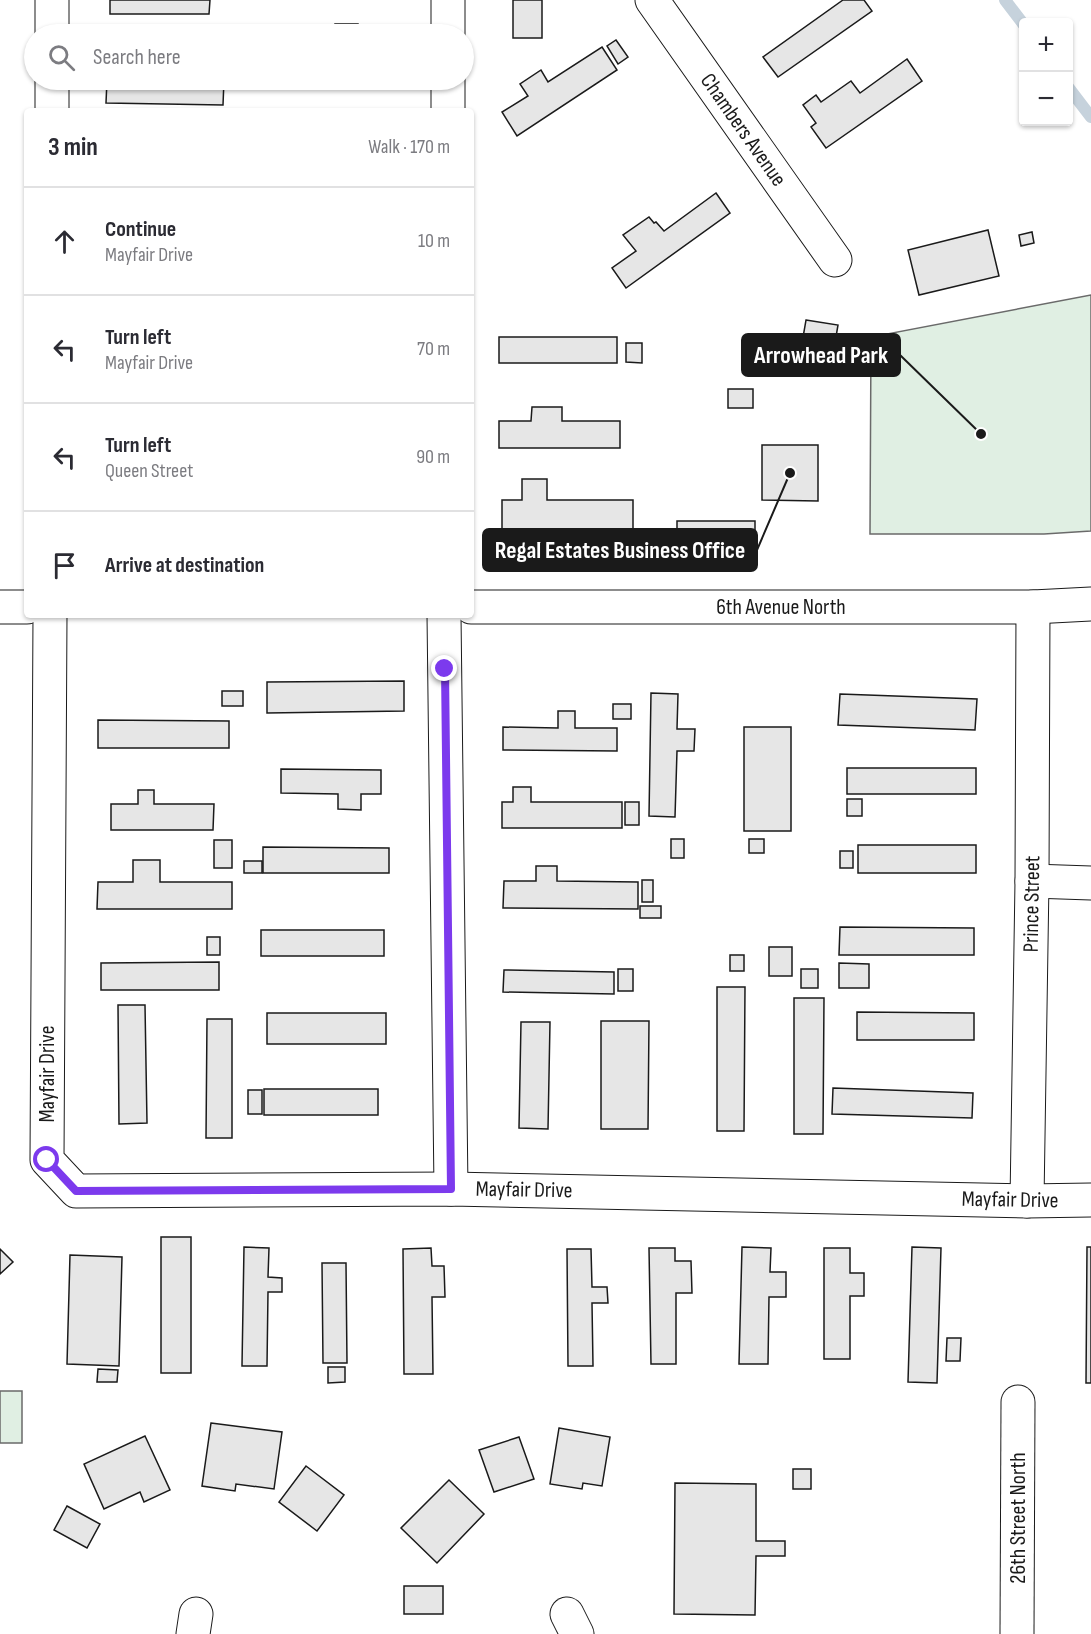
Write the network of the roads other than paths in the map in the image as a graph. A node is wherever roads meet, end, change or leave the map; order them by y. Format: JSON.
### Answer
{"nodes":[{"id":1,"x":52,"y":0,"type":"edge"},
{"id":2,"x":448,"y":0,"type":"edge"},
{"id":3,"x":652,"y":0,"type":"edge"},
{"id":4,"x":52,"y":24,"type":"edge"},
{"id":5,"x":448,"y":24,"type":"edge"},
{"id":6,"x":52,"y":90,"type":"edge"},
{"id":7,"x":448,"y":90,"type":"edge"},
{"id":8,"x":52,"y":108,"type":"edge"},
{"id":9,"x":448,"y":108,"type":"edge"},
{"id":10,"x":835,"y":260,"type":"dead end"},
{"id":11,"x":1091,"y":604,"type":"edge"},
{"id":12,"x":0,"y":607,"type":"edge"},
{"id":13,"x":24,"y":607,"type":"edge"},
{"id":14,"x":474,"y":607,"type":"edge"},
{"id":15,"x":1033,"y":607,"type":"junction"},
{"id":16,"x":50,"y":618,"type":"edge"},
{"id":17,"x":444,"y":618,"type":"edge"},
{"id":18,"x":1032,"y":881,"type":"junction"},
{"id":19,"x":1091,"y":883,"type":"edge"},
{"id":20,"x":451,"y":1189,"type":"junction"},
{"id":21,"x":1091,"y":1200,"type":"edge"},
{"id":22,"x":1027,"y":1201,"type":"junction"},
{"id":23,"x":1018,"y":1402,"type":"dead end"},
{"id":24,"x":1017,"y":1634,"type":"edge"}],
"edges":[{"from":1,"to":4,"type":"street"},
{"from":2,"to":5,"type":"street"},
{"from":3,"to":10,"type":"street","name":"Chambers Avenue"},
{"from":6,"to":8,"type":"street"},
{"from":7,"to":9,"type":"street"},
{"from":11,"to":15,"type":"street","name":"6th Avenue North"},
{"from":12,"to":13,"type":"street"},
{"from":14,"to":15,"type":"street","name":"6th Avenue North"},
{"from":15,"to":18,"type":"street","name":"Prince Street"},
{"from":16,"to":20,"type":"street","name":"Mayfair Drive"},
{"from":17,"to":20,"type":"street"},
{"from":18,"to":19,"type":"street"},
{"from":18,"to":22,"type":"street","name":"Prince Street"},
{"from":20,"to":22,"type":"street","name":"Mayfair Drive"},
{"from":21,"to":22,"type":"street","name":"Mayfair Drive"},
{"from":23,"to":24,"type":"street","name":"26th Street North"}]}
